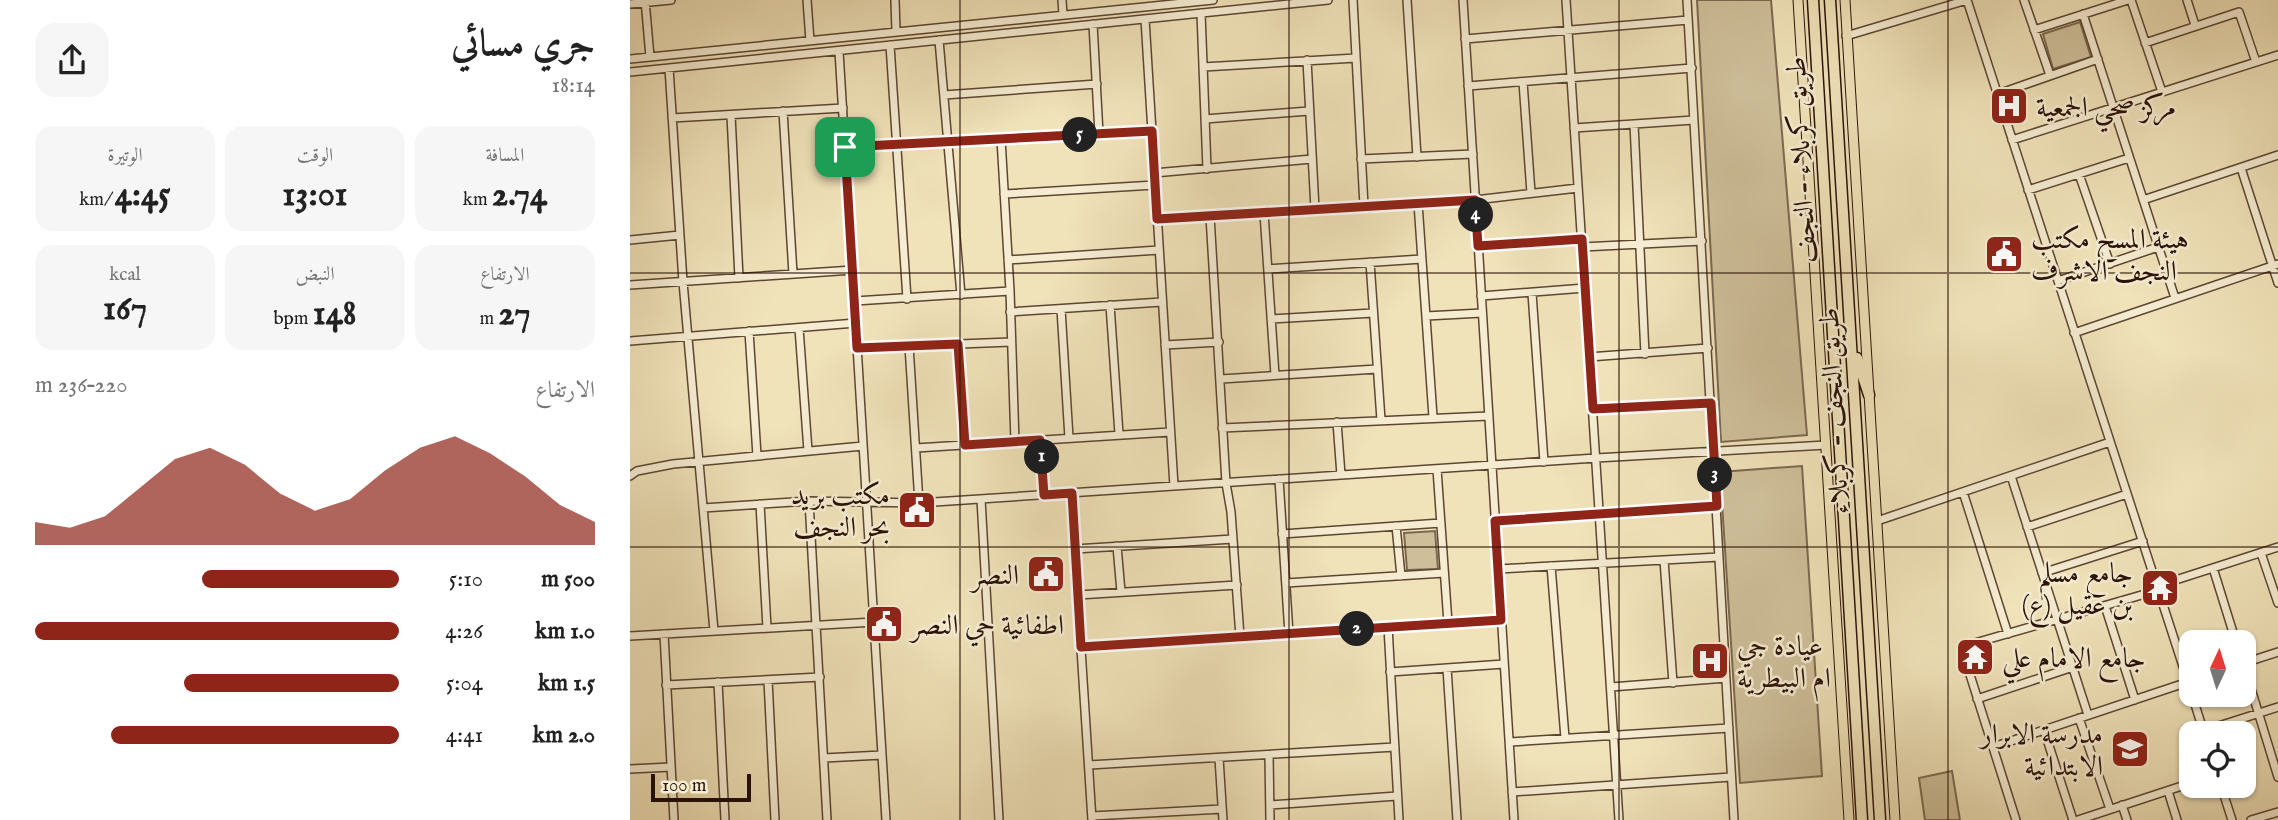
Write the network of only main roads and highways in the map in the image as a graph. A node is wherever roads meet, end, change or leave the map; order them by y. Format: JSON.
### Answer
{"nodes":[{"id":1,"x":1798,"y":0,"type":"edge"},
{"id":2,"x":1813,"y":0,"type":"edge"},
{"id":3,"x":1830,"y":0,"type":"edge"},
{"id":4,"x":1845,"y":0,"type":"edge"},
{"id":5,"x":1852,"y":341,"type":"junction"},
{"id":6,"x":1869,"y":395,"type":"junction"},
{"id":7,"x":1849,"y":820,"type":"edge"},
{"id":8,"x":1862,"y":820,"type":"edge"},
{"id":9,"x":1880,"y":820,"type":"edge"},
{"id":10,"x":1895,"y":820,"type":"edge"}],
"edges":[{"from":1,"to":7,"type":"main road"},
{"from":2,"to":8,"type":"highway","name":"طريق کربلاء - النجف"},
{"from":3,"to":5,"type":"highway","name":"طريق النجف - کربلاء"},
{"from":4,"to":6,"type":"main road"},
{"from":5,"to":6,"type":"highway"},
{"from":5,"to":9,"type":"highway","name":"طريق النجف - کربلاء"},
{"from":6,"to":10,"type":"main road"}]}
